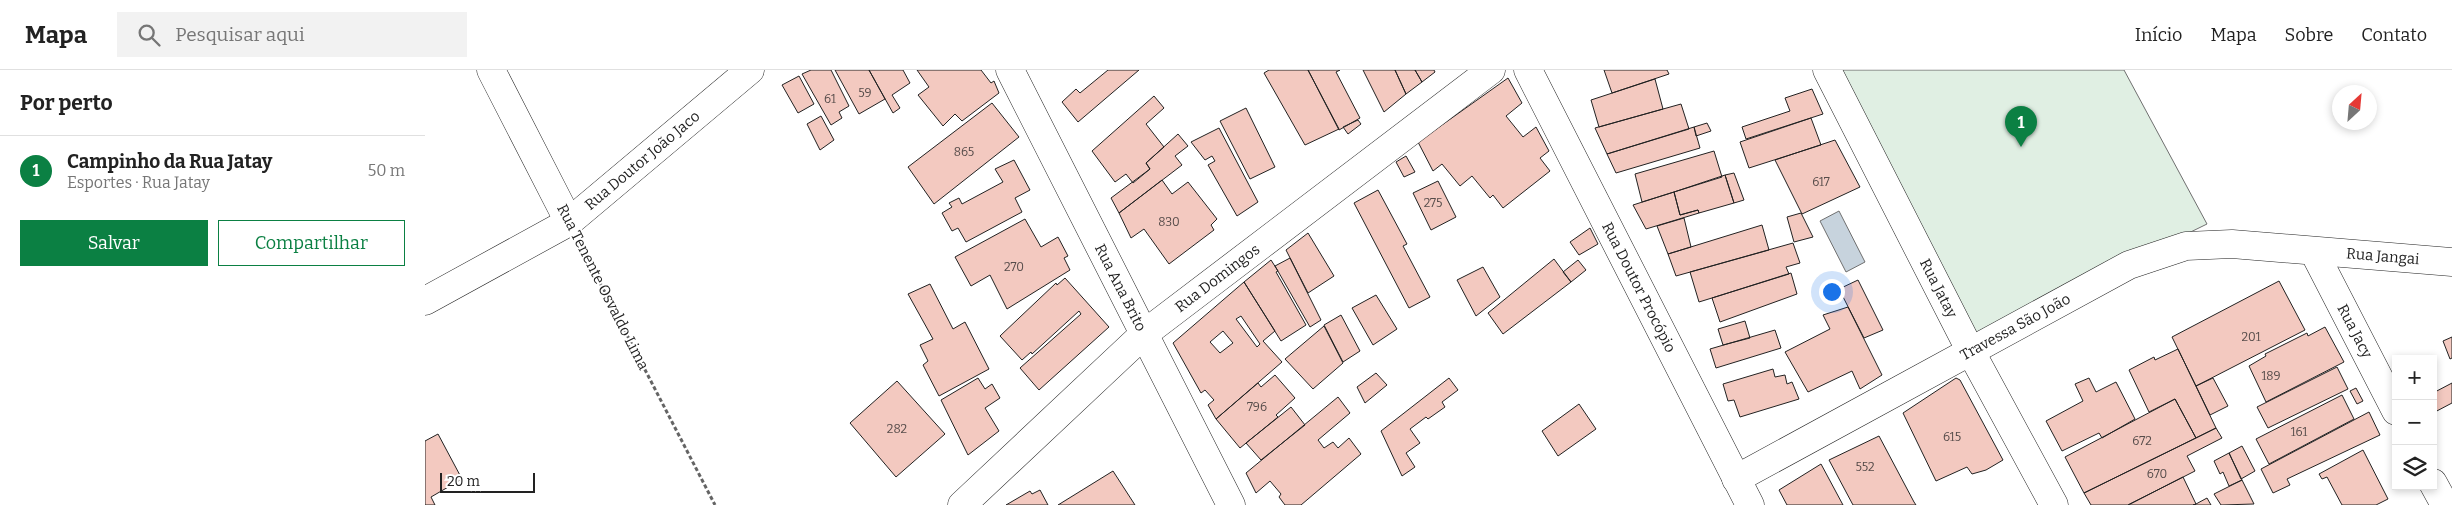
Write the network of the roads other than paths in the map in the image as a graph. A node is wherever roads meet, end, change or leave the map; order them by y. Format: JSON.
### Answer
{"nodes":[{"id":1,"x":491,"y":70,"type":"edge"},
{"id":2,"x":750,"y":70,"type":"edge"},
{"id":3,"x":1010,"y":70,"type":"edge"},
{"id":4,"x":1491,"y":70,"type":"edge"},
{"id":5,"x":1528,"y":70,"type":"edge"},
{"id":6,"x":1827,"y":70,"type":"edge"},
{"id":7,"x":569,"y":222,"type":"junction"},
{"id":8,"x":2314,"y":252,"type":"junction"},
{"id":9,"x":2452,"y":262,"type":"edge"},
{"id":10,"x":425,"y":301,"type":"edge"},
{"id":11,"x":1144,"y":334,"type":"junction"},
{"id":12,"x":1971,"y":352,"type":"junction"},
{"id":13,"x":2392,"y":403,"type":"edge"},
{"id":14,"x":1736,"y":479,"type":"junction"},
{"id":15,"x":2437,"y":490,"type":"edge"},
{"id":16,"x":961,"y":505,"type":"edge"},
{"id":17,"x":1231,"y":505,"type":"edge"},
{"id":18,"x":1750,"y":505,"type":"edge"},
{"id":19,"x":2054,"y":505,"type":"edge"},
{"id":20,"x":2445,"y":505,"type":"edge"}],
"edges":[{"from":1,"to":7,"type":"street","name":"Rua Tenente Osvaldo Lima"},
{"from":2,"to":7,"type":"street","name":"Rua Doutor João Jaco"},
{"from":3,"to":11,"type":"street","name":"Rua Ana Brito"},
{"from":4,"to":11,"type":"street","name":"Rua Domingos"},
{"from":5,"to":14,"type":"street","name":"Rua Doutor Procópio"},
{"from":6,"to":12,"type":"street","name":"Rua Jatay"},
{"from":7,"to":10,"type":"street","name":"Rua Doutor João Jaco"},
{"from":8,"to":9,"type":"street","name":"Rua Jangai"},
{"from":8,"to":12,"type":"street","name":"Travessa São João"},
{"from":8,"to":13,"type":"street","name":"Rua Jacy"},
{"from":11,"to":16,"type":"street","name":"Rua Domingos"},
{"from":11,"to":17,"type":"street","name":"Rua Ana Brito"},
{"from":12,"to":14,"type":"street","name":"Travessa São João"},
{"from":12,"to":19,"type":"street","name":"Rua Jatay"},
{"from":14,"to":18,"type":"street","name":"Rua Doutor Procópio"},
{"from":15,"to":20,"type":"street"}]}
